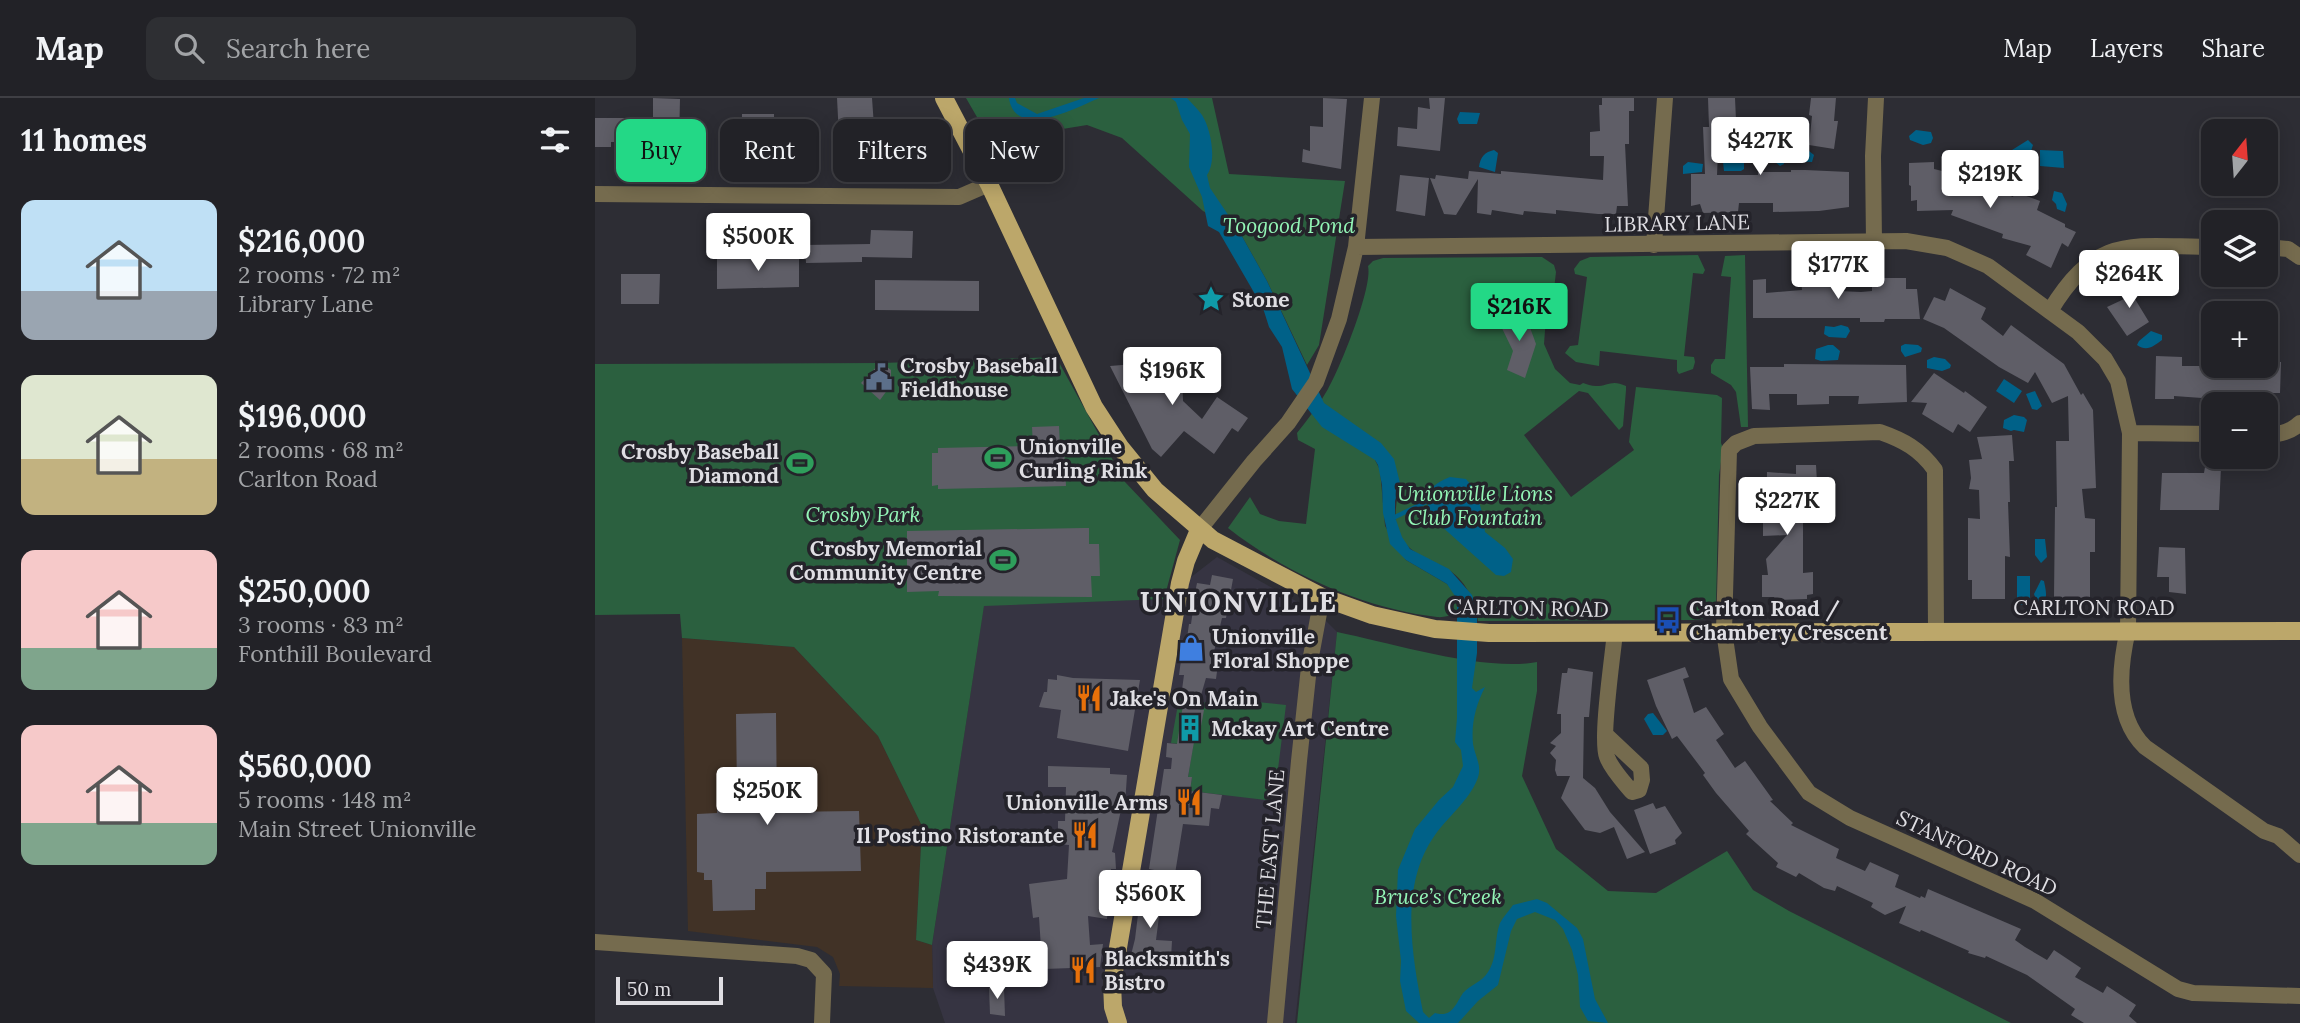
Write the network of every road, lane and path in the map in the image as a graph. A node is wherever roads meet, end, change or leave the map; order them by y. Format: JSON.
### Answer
{"nodes":[{"id":1,"x":944,"y":98,"type":"edge"},
{"id":2,"x":1372,"y":98,"type":"edge"},
{"id":3,"x":1665,"y":98,"type":"edge"},
{"id":4,"x":1876,"y":98,"type":"edge"},
{"id":5,"x":989,"y":184,"type":"junction"},
{"id":6,"x":595,"y":194,"type":"edge"},
{"id":7,"x":1874,"y":242,"type":"junction"},
{"id":8,"x":1654,"y":244,"type":"junction"},
{"id":9,"x":1356,"y":247,"type":"junction"},
{"id":10,"x":2201,"y":247,"type":"edge"},
{"id":11,"x":2278,"y":248,"type":"edge"},
{"id":12,"x":2300,"y":257,"type":"edge"},
{"id":13,"x":2050,"y":311,"type":"junction"},
{"id":14,"x":2300,"y":423,"type":"edge"},
{"id":15,"x":2130,"y":433,"type":"junction"},
{"id":16,"x":2278,"y":433,"type":"edge"},
{"id":17,"x":2201,"y":434,"type":"edge"},
{"id":18,"x":1199,"y":530,"type":"junction"},
{"id":19,"x":1322,"y":597,"type":"junction"},
{"id":20,"x":2128,"y":630,"type":"junction"},
{"id":21,"x":1724,"y":631,"type":"junction"},
{"id":22,"x":1936,"y":631,"type":"junction"},
{"id":23,"x":2300,"y":631,"type":"edge"},
{"id":24,"x":1615,"y":632,"type":"junction"},
{"id":25,"x":1606,"y":735,"type":"dead end"},
{"id":26,"x":2300,"y":855,"type":"edge"},
{"id":27,"x":595,"y":942,"type":"edge"},
{"id":28,"x":2300,"y":996,"type":"edge"},
{"id":29,"x":822,"y":1023,"type":"edge"},
{"id":30,"x":1118,"y":1023,"type":"edge"},
{"id":31,"x":1275,"y":1023,"type":"edge"}],
"edges":[{"from":1,"to":5,"type":"main road","name":"CARLTON ROAD"},
{"from":2,"to":9,"type":"street"},
{"from":3,"to":8,"type":"street"},
{"from":4,"to":7,"type":"street"},
{"from":5,"to":6,"type":"street"},
{"from":5,"to":18,"type":"main road","name":"CARLTON ROAD"},
{"from":7,"to":8,"type":"street","name":"LIBRARY LANE"},
{"from":7,"to":13,"type":"street","name":"LIBRARY LANE"},
{"from":8,"to":9,"type":"street","name":"LIBRARY LANE"},
{"from":9,"to":18,"type":"street"},
{"from":10,"to":13,"type":"street"},
{"from":11,"to":12,"type":"street"},
{"from":13,"to":15,"type":"street","name":"LIBRARY LANE"},
{"from":14,"to":16,"type":"street"},
{"from":15,"to":17,"type":"street"},
{"from":15,"to":20,"type":"street","name":"LIBRARY LANE"},
{"from":18,"to":19,"type":"main road","name":"CARLTON ROAD"},
{"from":18,"to":30,"type":"main road"},
{"from":19,"to":24,"type":"main road","name":"CARLTON ROAD"},
{"from":19,"to":31,"type":"street","name":"THE EAST LANE"},
{"from":20,"to":22,"type":"main road","name":"CARLTON ROAD"},
{"from":20,"to":23,"type":"main road","name":"CARLTON ROAD"},
{"from":20,"to":26,"type":"street","name":"LIBRARY LANE"},
{"from":21,"to":22,"type":"main road","name":"CARLTON ROAD"},
{"from":21,"to":22,"type":"street","name":"STANFORD ROAD"},
{"from":21,"to":24,"type":"main road","name":"CARLTON ROAD"},
{"from":21,"to":28,"type":"street","name":"STANFORD ROAD"},
{"from":24,"to":25,"type":"street"},
{"from":27,"to":29,"type":"street"}]}
